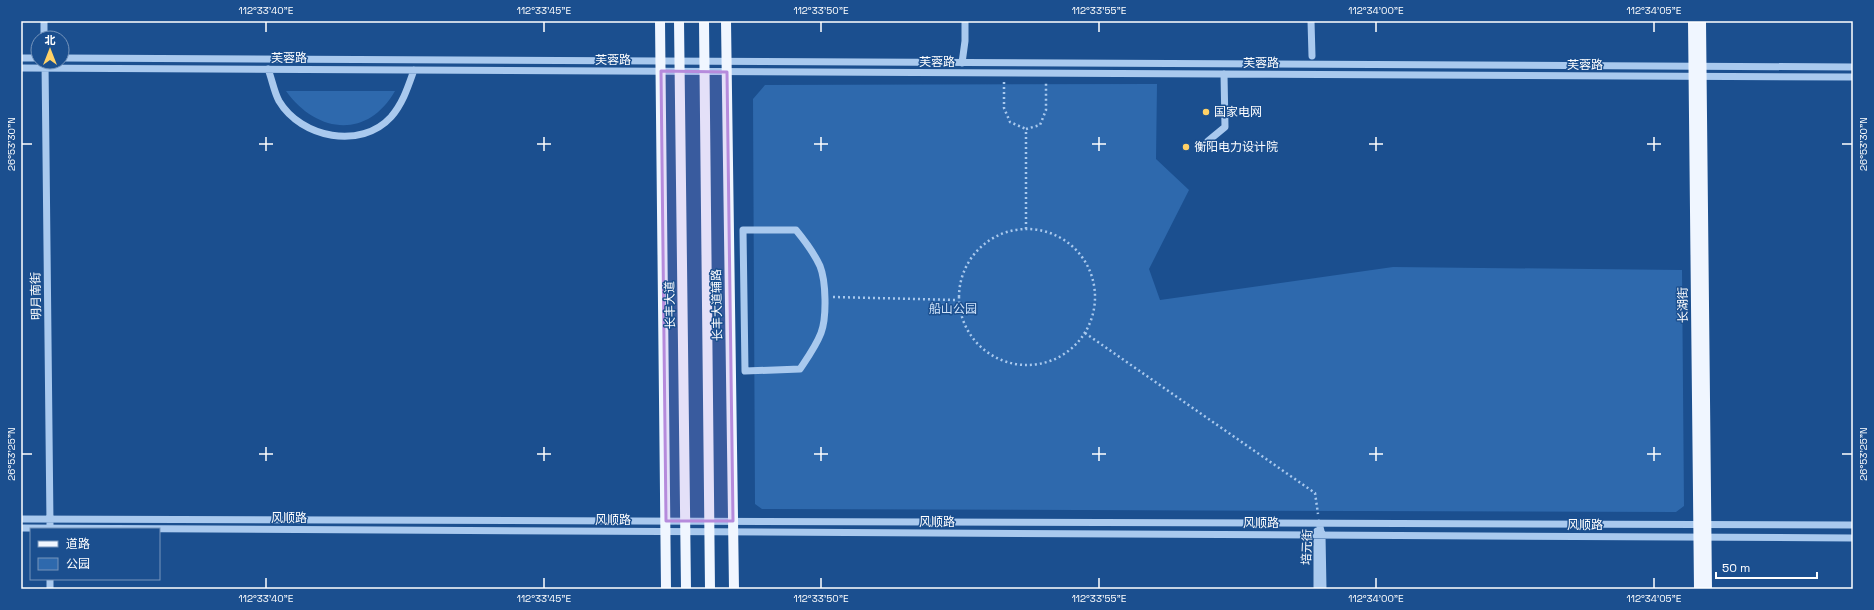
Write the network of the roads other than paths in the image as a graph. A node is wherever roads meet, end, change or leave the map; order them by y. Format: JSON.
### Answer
{"nodes":[{"id":1,"x":660,"y":21,"type":"edge"},
{"id":2,"x":679,"y":21,"type":"edge"},
{"id":3,"x":704,"y":21,"type":"edge"},
{"id":4,"x":726,"y":21,"type":"edge"},
{"id":5,"x":965,"y":21,"type":"edge"},
{"id":6,"x":1311,"y":21,"type":"edge"},
{"id":7,"x":1692,"y":21,"type":"edge"},
{"id":8,"x":1701,"y":21,"type":"edge"},
{"id":9,"x":965,"y":40,"type":"junction"},
{"id":10,"x":1312,"y":56,"type":"dead end"},
{"id":11,"x":70,"y":58,"type":"edge"},
{"id":12,"x":962,"y":63,"type":"junction"},
{"id":13,"x":970,"y":63,"type":"junction"},
{"id":14,"x":70,"y":65,"type":"edge"},
{"id":15,"x":661,"y":66,"type":"junction"},
{"id":16,"x":679,"y":66,"type":"junction"},
{"id":17,"x":704,"y":66,"type":"junction"},
{"id":18,"x":727,"y":67,"type":"junction"},
{"id":19,"x":1853,"y":67,"type":"edge"},
{"id":20,"x":268,"y":69,"type":"junction"},
{"id":21,"x":45,"y":70,"type":"edge"},
{"id":22,"x":414,"y":70,"type":"junction"},
{"id":23,"x":1697,"y":72,"type":"junction"},
{"id":24,"x":1224,"y":74,"type":"junction"},
{"id":25,"x":1853,"y":77,"type":"edge"},
{"id":26,"x":1208,"y":142,"type":"dead end"},
{"id":27,"x":825,"y":297,"type":"joint"},
{"id":28,"x":21,"y":519,"type":"edge"},
{"id":29,"x":50,"y":519,"type":"junction"},
{"id":30,"x":1319,"y":523,"type":"junction"},
{"id":31,"x":1703,"y":524,"type":"junction"},
{"id":32,"x":1853,"y":525,"type":"edge"},
{"id":33,"x":666,"y":526,"type":"junction"},
{"id":34,"x":686,"y":526,"type":"junction"},
{"id":35,"x":709,"y":526,"type":"junction"},
{"id":36,"x":733,"y":526,"type":"junction"},
{"id":37,"x":50,"y":528,"type":"edge"},
{"id":38,"x":160,"y":528,"type":"edge"},
{"id":39,"x":1320,"y":535,"type":"junction"},
{"id":40,"x":1703,"y":537,"type":"junction"},
{"id":41,"x":1853,"y":538,"type":"edge"},
{"id":42,"x":666,"y":589,"type":"edge"},
{"id":43,"x":686,"y":589,"type":"edge"},
{"id":44,"x":710,"y":589,"type":"edge"},
{"id":45,"x":734,"y":589,"type":"edge"},
{"id":46,"x":1317,"y":589,"type":"edge"},
{"id":47,"x":1323,"y":589,"type":"edge"},
{"id":48,"x":1699,"y":589,"type":"edge"},
{"id":49,"x":1707,"y":589,"type":"edge"}],
"edges":[{"from":1,"to":15,"type":"main road"},
{"from":2,"to":16,"type":"main road","name":"长丰大道"},
{"from":3,"to":17,"type":"main road"},
{"from":4,"to":18,"type":"main road","name":"长丰大道辅路"},
{"from":5,"to":9,"type":"street"},
{"from":6,"to":10,"type":"street"},
{"from":7,"to":23,"type":"main road","name":"长湖街"},
{"from":8,"to":23,"type":"main road","name":"长湖街"},
{"from":9,"to":12,"type":"street"},
{"from":9,"to":13,"type":"street"},
{"from":11,"to":15,"type":"street","name":"芙蓉路"},
{"from":12,"to":13,"type":"street","name":"芙蓉路"},
{"from":12,"to":18,"type":"street","name":"芙蓉路"},
{"from":13,"to":23,"type":"street","name":"芙蓉路"},
{"from":14,"to":20,"type":"street","name":"芙蓉路"},
{"from":15,"to":16,"type":"street","name":"芙蓉路"},
{"from":15,"to":22,"type":"street","name":"芙蓉路"},
{"from":15,"to":33,"type":"main road"},
{"from":16,"to":17,"type":"street","name":"芙蓉路"},
{"from":16,"to":34,"type":"main road","name":"长丰大道"},
{"from":17,"to":18,"type":"street","name":"芙蓉路"},
{"from":17,"to":35,"type":"main road"},
{"from":18,"to":24,"type":"street","name":"芙蓉路"},
{"from":18,"to":36,"type":"main road","name":"长丰大道辅路"},
{"from":19,"to":23,"type":"street","name":"芙蓉路"},
{"from":20,"to":22,"type":"street","name":"芙蓉路"},
{"from":20,"to":22,"type":"street"},
{"from":21,"to":29,"type":"street","name":"明月南街"},
{"from":23,"to":24,"type":"street","name":"芙蓉路"},
{"from":23,"to":25,"type":"street","name":"芙蓉路"},
{"from":23,"to":31,"type":"main road","name":"长湖街"},
{"from":24,"to":26,"type":"street"},
{"from":27,"to":27,"type":"street"},
{"from":28,"to":29,"type":"street","name":"风顺路"},
{"from":29,"to":33,"type":"street","name":"风顺路"},
{"from":29,"to":37,"type":"street","name":"明月南街"},
{"from":30,"to":31,"type":"street","name":"风顺路"},
{"from":30,"to":36,"type":"street","name":"风顺路"},
{"from":30,"to":39,"type":"street","name":"培元街"},
{"from":31,"to":32,"type":"street","name":"风顺路"},
{"from":31,"to":40,"type":"main road","name":"长湖街"},
{"from":33,"to":34,"type":"street","name":"风顺路"},
{"from":33,"to":38,"type":"street","name":"风顺路"},
{"from":33,"to":42,"type":"main road"},
{"from":34,"to":35,"type":"street","name":"风顺路"},
{"from":34,"to":43,"type":"main road","name":"长丰大道"},
{"from":35,"to":36,"type":"street","name":"风顺路"},
{"from":35,"to":44,"type":"main road"},
{"from":36,"to":39,"type":"street","name":"风顺路"},
{"from":36,"to":45,"type":"main road","name":"长丰大道辅路"},
{"from":39,"to":40,"type":"street","name":"风顺路"},
{"from":39,"to":46,"type":"street","name":"培元街"},
{"from":39,"to":47,"type":"street","name":"培元街"},
{"from":40,"to":41,"type":"street","name":"风顺路"},
{"from":40,"to":48,"type":"main road","name":"长湖街"},
{"from":40,"to":49,"type":"main road","name":"长湖街"}]}
